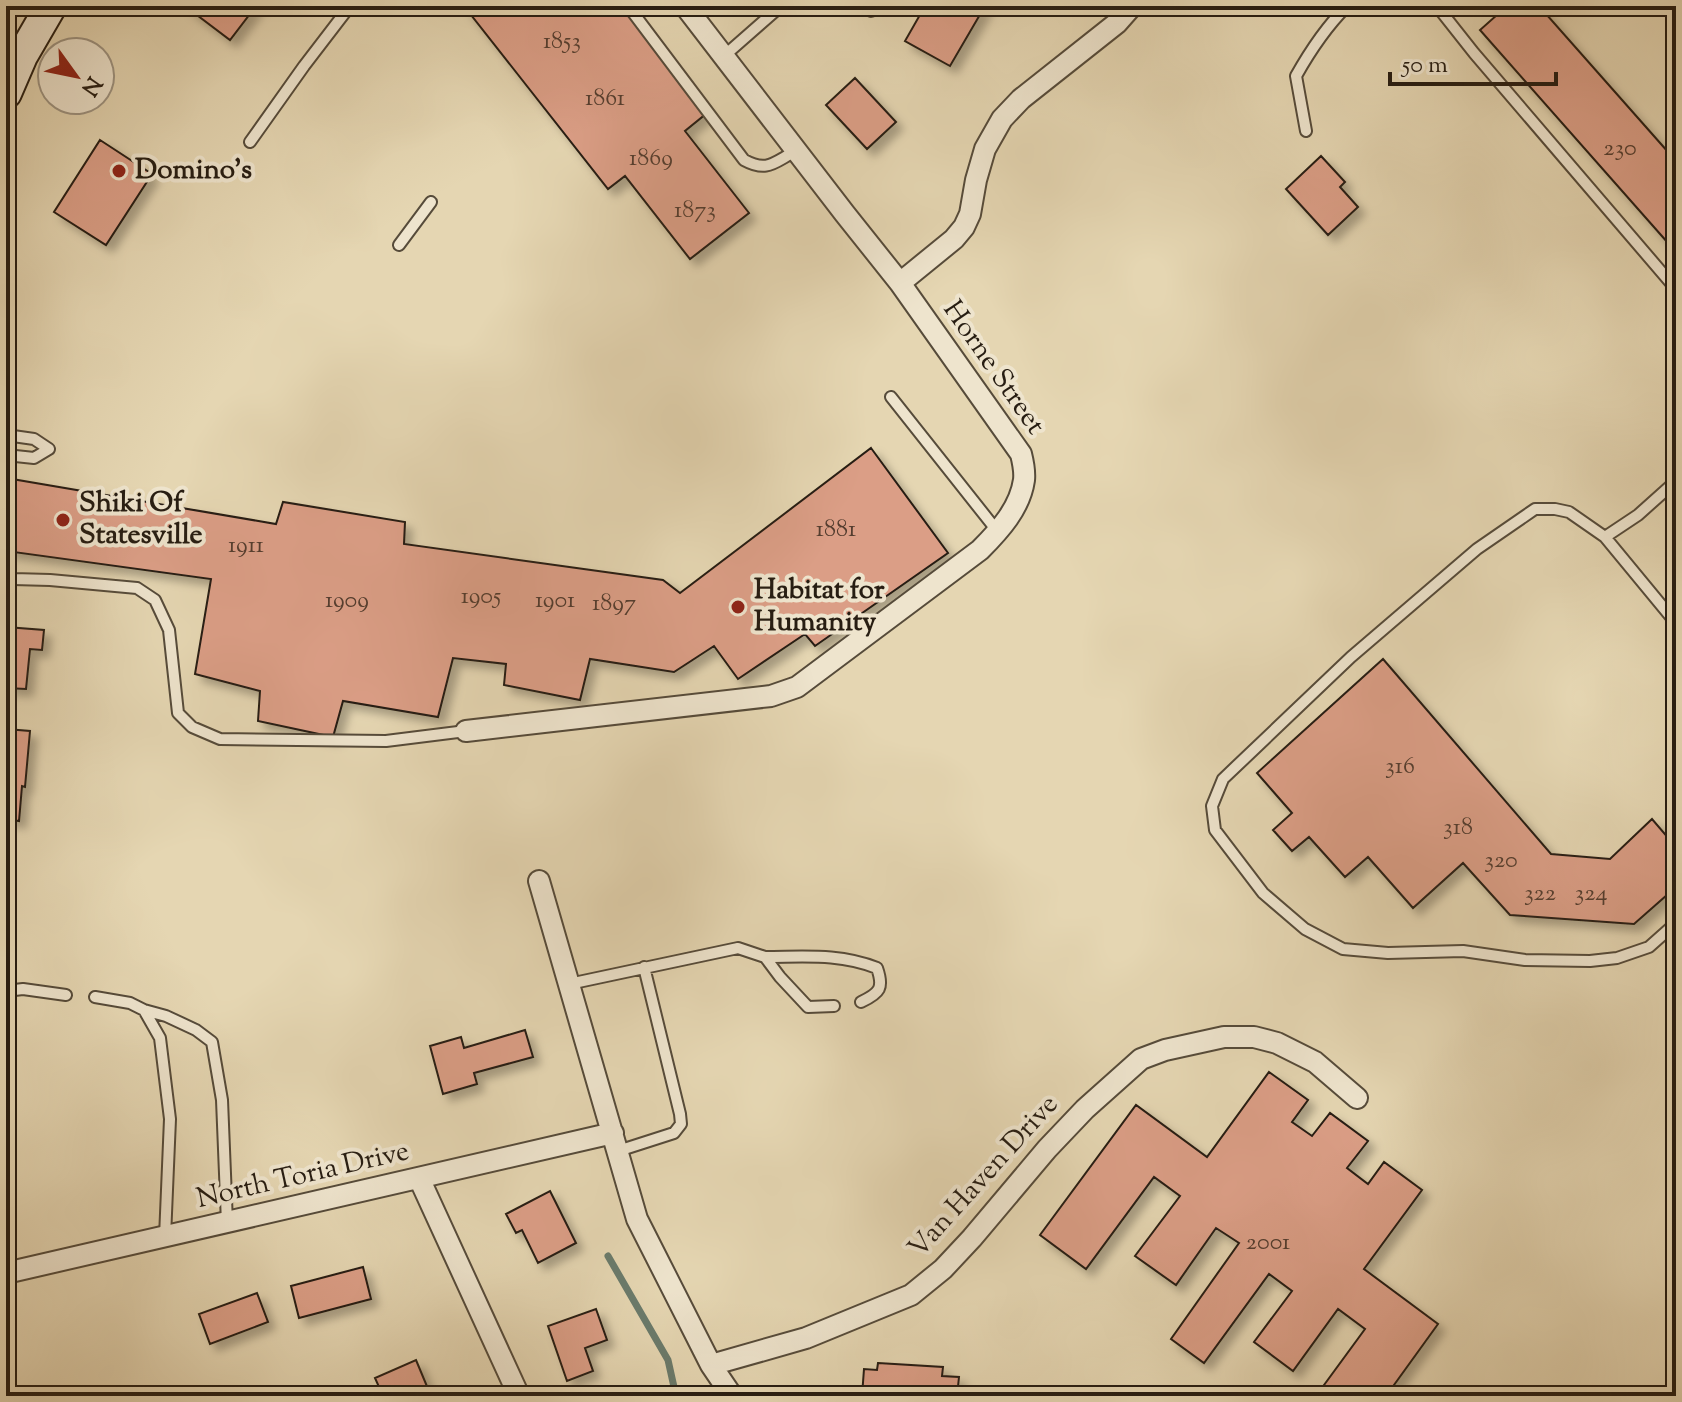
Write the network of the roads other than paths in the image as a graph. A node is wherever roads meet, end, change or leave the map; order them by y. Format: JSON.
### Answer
{"nodes":[{"id":1,"x":51,"y":6,"type":"edge"},
{"id":2,"x":350,"y":6,"type":"edge"},
{"id":3,"x":628,"y":6,"type":"edge"},
{"id":4,"x":685,"y":6,"type":"edge"},
{"id":5,"x":781,"y":6,"type":"edge"},
{"id":6,"x":860,"y":6,"type":"edge"},
{"id":7,"x":885,"y":6,"type":"edge"},
{"id":8,"x":1132,"y":6,"type":"edge"},
{"id":9,"x":1347,"y":6,"type":"edge"},
{"id":10,"x":1444,"y":6,"type":"edge"},
{"id":11,"x":724,"y":56,"type":"junction"},
{"id":12,"x":6,"y":93,"type":"edge"},
{"id":13,"x":1306,"y":131,"type":"dead end"},
{"id":14,"x":250,"y":142,"type":"dead end"},
{"id":15,"x":796,"y":151,"type":"junction"},
{"id":16,"x":431,"y":202,"type":"dead end"},
{"id":17,"x":399,"y":245,"type":"dead end"},
{"id":18,"x":900,"y":283,"type":"junction"},
{"id":19,"x":1676,"y":289,"type":"edge"},
{"id":20,"x":891,"y":397,"type":"dead end"},
{"id":21,"x":6,"y":435,"type":"edge"},
{"id":22,"x":6,"y":455,"type":"edge"},
{"id":23,"x":1676,"y":481,"type":"edge"},
{"id":24,"x":998,"y":532,"type":"junction"},
{"id":25,"x":1605,"y":537,"type":"junction"},
{"id":26,"x":6,"y":576,"type":"edge"},
{"id":27,"x":1676,"y":623,"type":"edge"},
{"id":28,"x":466,"y":731,"type":"joint"},
{"id":29,"x":539,"y":881,"type":"dead end"},
{"id":30,"x":1676,"y":923,"type":"edge"},
{"id":31,"x":765,"y":957,"type":"junction"},
{"id":32,"x":644,"y":967,"type":"junction"},
{"id":33,"x":569,"y":984,"type":"junction"},
{"id":34,"x":6,"y":991,"type":"edge"},
{"id":35,"x":66,"y":995,"type":"dead end"},
{"id":36,"x":95,"y":997,"type":"dead end"},
{"id":37,"x":861,"y":1002,"type":"dead end"},
{"id":38,"x":834,"y":1006,"type":"dead end"},
{"id":39,"x":144,"y":1010,"type":"junction"},
{"id":40,"x":1357,"y":1098,"type":"dead end"},
{"id":41,"x":616,"y":1142,"type":"junction"},
{"id":42,"x":419,"y":1178,"type":"junction"},
{"id":43,"x":227,"y":1223,"type":"junction"},
{"id":44,"x":165,"y":1237,"type":"junction"},
{"id":45,"x":6,"y":1273,"type":"edge"},
{"id":46,"x":711,"y":1365,"type":"junction"},
{"id":47,"x":519,"y":1396,"type":"edge"},
{"id":48,"x":732,"y":1396,"type":"edge"}],
"edges":[{"from":1,"to":12,"type":"main road"},
{"from":2,"to":14,"type":"lane"},
{"from":3,"to":15,"type":"lane"},
{"from":4,"to":11,"type":"street","name":"Horne Street"},
{"from":5,"to":11,"type":"lane"},
{"from":6,"to":7,"type":"lane"},
{"from":8,"to":18,"type":"street"},
{"from":9,"to":13,"type":"lane"},
{"from":10,"to":19,"type":"lane"},
{"from":11,"to":15,"type":"street","name":"Horne Street"},
{"from":15,"to":18,"type":"street","name":"Horne Street"},
{"from":16,"to":17,"type":"lane"},
{"from":18,"to":24,"type":"street","name":"Horne Street"},
{"from":20,"to":24,"type":"lane"},
{"from":21,"to":22,"type":"lane"},
{"from":23,"to":25,"type":"lane"},
{"from":24,"to":28,"type":"street","name":"Horne Street"},
{"from":25,"to":27,"type":"lane"},
{"from":25,"to":30,"type":"lane"},
{"from":26,"to":28,"type":"lane"},
{"from":29,"to":33,"type":"street"},
{"from":31,"to":32,"type":"lane"},
{"from":31,"to":37,"type":"lane"},
{"from":31,"to":38,"type":"lane"},
{"from":32,"to":33,"type":"lane"},
{"from":32,"to":41,"type":"lane"},
{"from":33,"to":41,"type":"street"},
{"from":34,"to":35,"type":"lane"},
{"from":36,"to":39,"type":"lane"},
{"from":39,"to":43,"type":"lane"},
{"from":39,"to":44,"type":"lane"},
{"from":40,"to":46,"type":"street","name":"Van Haven Drive"},
{"from":41,"to":42,"type":"street","name":"North Toria Drive"},
{"from":41,"to":46,"type":"street"},
{"from":42,"to":43,"type":"street","name":"North Toria Drive"},
{"from":42,"to":47,"type":"street"},
{"from":43,"to":44,"type":"street","name":"North Toria Drive"},
{"from":44,"to":45,"type":"street","name":"North Toria Drive"},
{"from":46,"to":48,"type":"street"}]}
